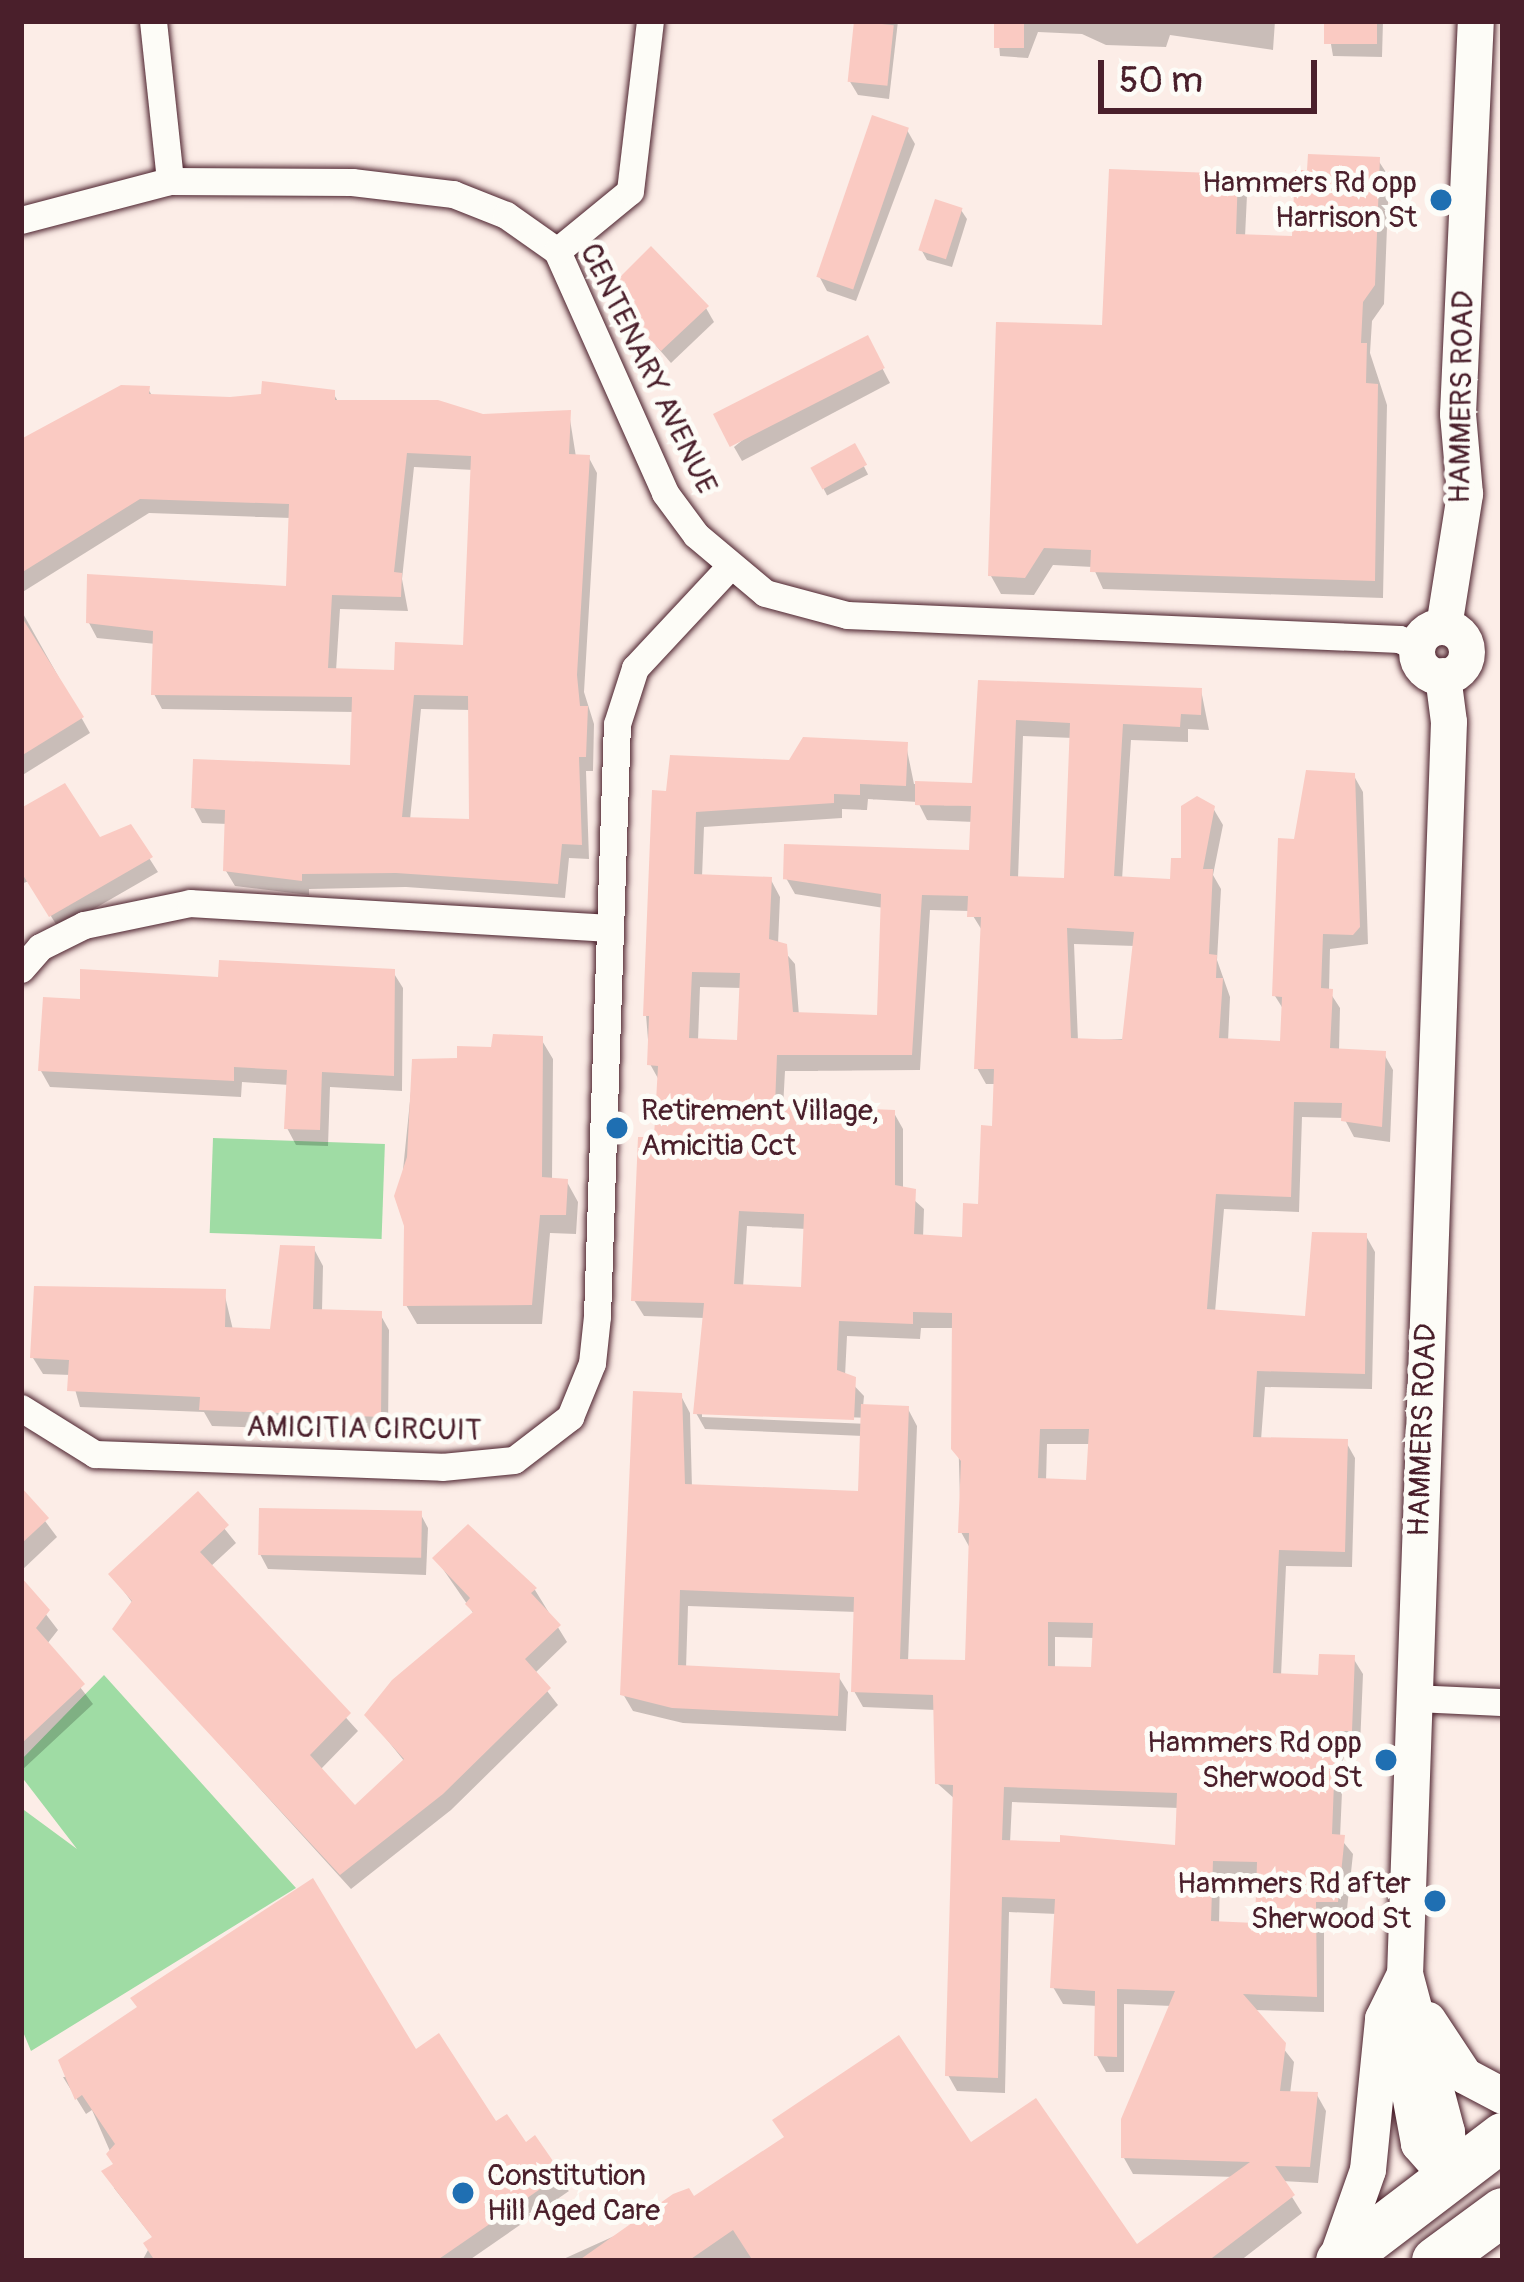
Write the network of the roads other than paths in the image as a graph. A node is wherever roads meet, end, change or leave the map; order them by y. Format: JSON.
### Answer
{"nodes":[{"id":1,"x":153,"y":21,"type":"edge"},
{"id":2,"x":650,"y":21,"type":"edge"},
{"id":3,"x":1476,"y":21,"type":"edge"},
{"id":4,"x":1489,"y":80,"type":"edge"},
{"id":5,"x":170,"y":181,"type":"junction"},
{"id":6,"x":21,"y":220,"type":"edge"},
{"id":7,"x":557,"y":250,"type":"junction"},
{"id":8,"x":730,"y":566,"type":"junction"},
{"id":9,"x":1431,"y":638,"type":"junction"},
{"id":10,"x":609,"y":928,"type":"junction"},
{"id":11,"x":21,"y":969,"type":"edge"},
{"id":12,"x":21,"y":1408,"type":"edge"},
{"id":13,"x":1414,"y":1698,"type":"junction"},
{"id":14,"x":1503,"y":1702,"type":"edge"},
{"id":15,"x":1406,"y":1974,"type":"junction"},
{"id":16,"x":1503,"y":2096,"type":"edge"},
{"id":17,"x":1503,"y":2137,"type":"edge"},
{"id":18,"x":1450,"y":2179,"type":"junction"},
{"id":19,"x":1494,"y":2218,"type":"edge"},
{"id":20,"x":1338,"y":2261,"type":"edge"},
{"id":21,"x":1436,"y":2261,"type":"edge"}],
"edges":[{"from":1,"to":5,"type":"street"},
{"from":2,"to":7,"type":"street"},
{"from":3,"to":4,"type":"street","name":"HAMMERS ROAD"},
{"from":4,"to":9,"type":"street","name":"HAMMERS ROAD"},
{"from":5,"to":6,"type":"street","name":"CENTENARY AVENUE"},
{"from":5,"to":7,"type":"street","name":"CENTENARY AVENUE"},
{"from":7,"to":8,"type":"street","name":"CENTENARY AVENUE"},
{"from":8,"to":9,"type":"street","name":"CENTENARY AVENUE"},
{"from":8,"to":10,"type":"street","name":"AMICITIA CIRCUIT"},
{"from":9,"to":13,"type":"street","name":"HAMMERS ROAD"},
{"from":10,"to":11,"type":"street"},
{"from":10,"to":12,"type":"street","name":"AMICITIA CIRCUIT"},
{"from":13,"to":14,"type":"street"},
{"from":13,"to":15,"type":"street","name":"HAMMERS ROAD"},
{"from":15,"to":16,"type":"street"},
{"from":15,"to":18,"type":"street","name":"HAMMERS ROAD"},
{"from":15,"to":20,"type":"street"},
{"from":17,"to":18,"type":"highway"},
{"from":18,"to":19,"type":"highway"},
{"from":18,"to":20,"type":"highway"},
{"from":19,"to":21,"type":"highway"}]}
